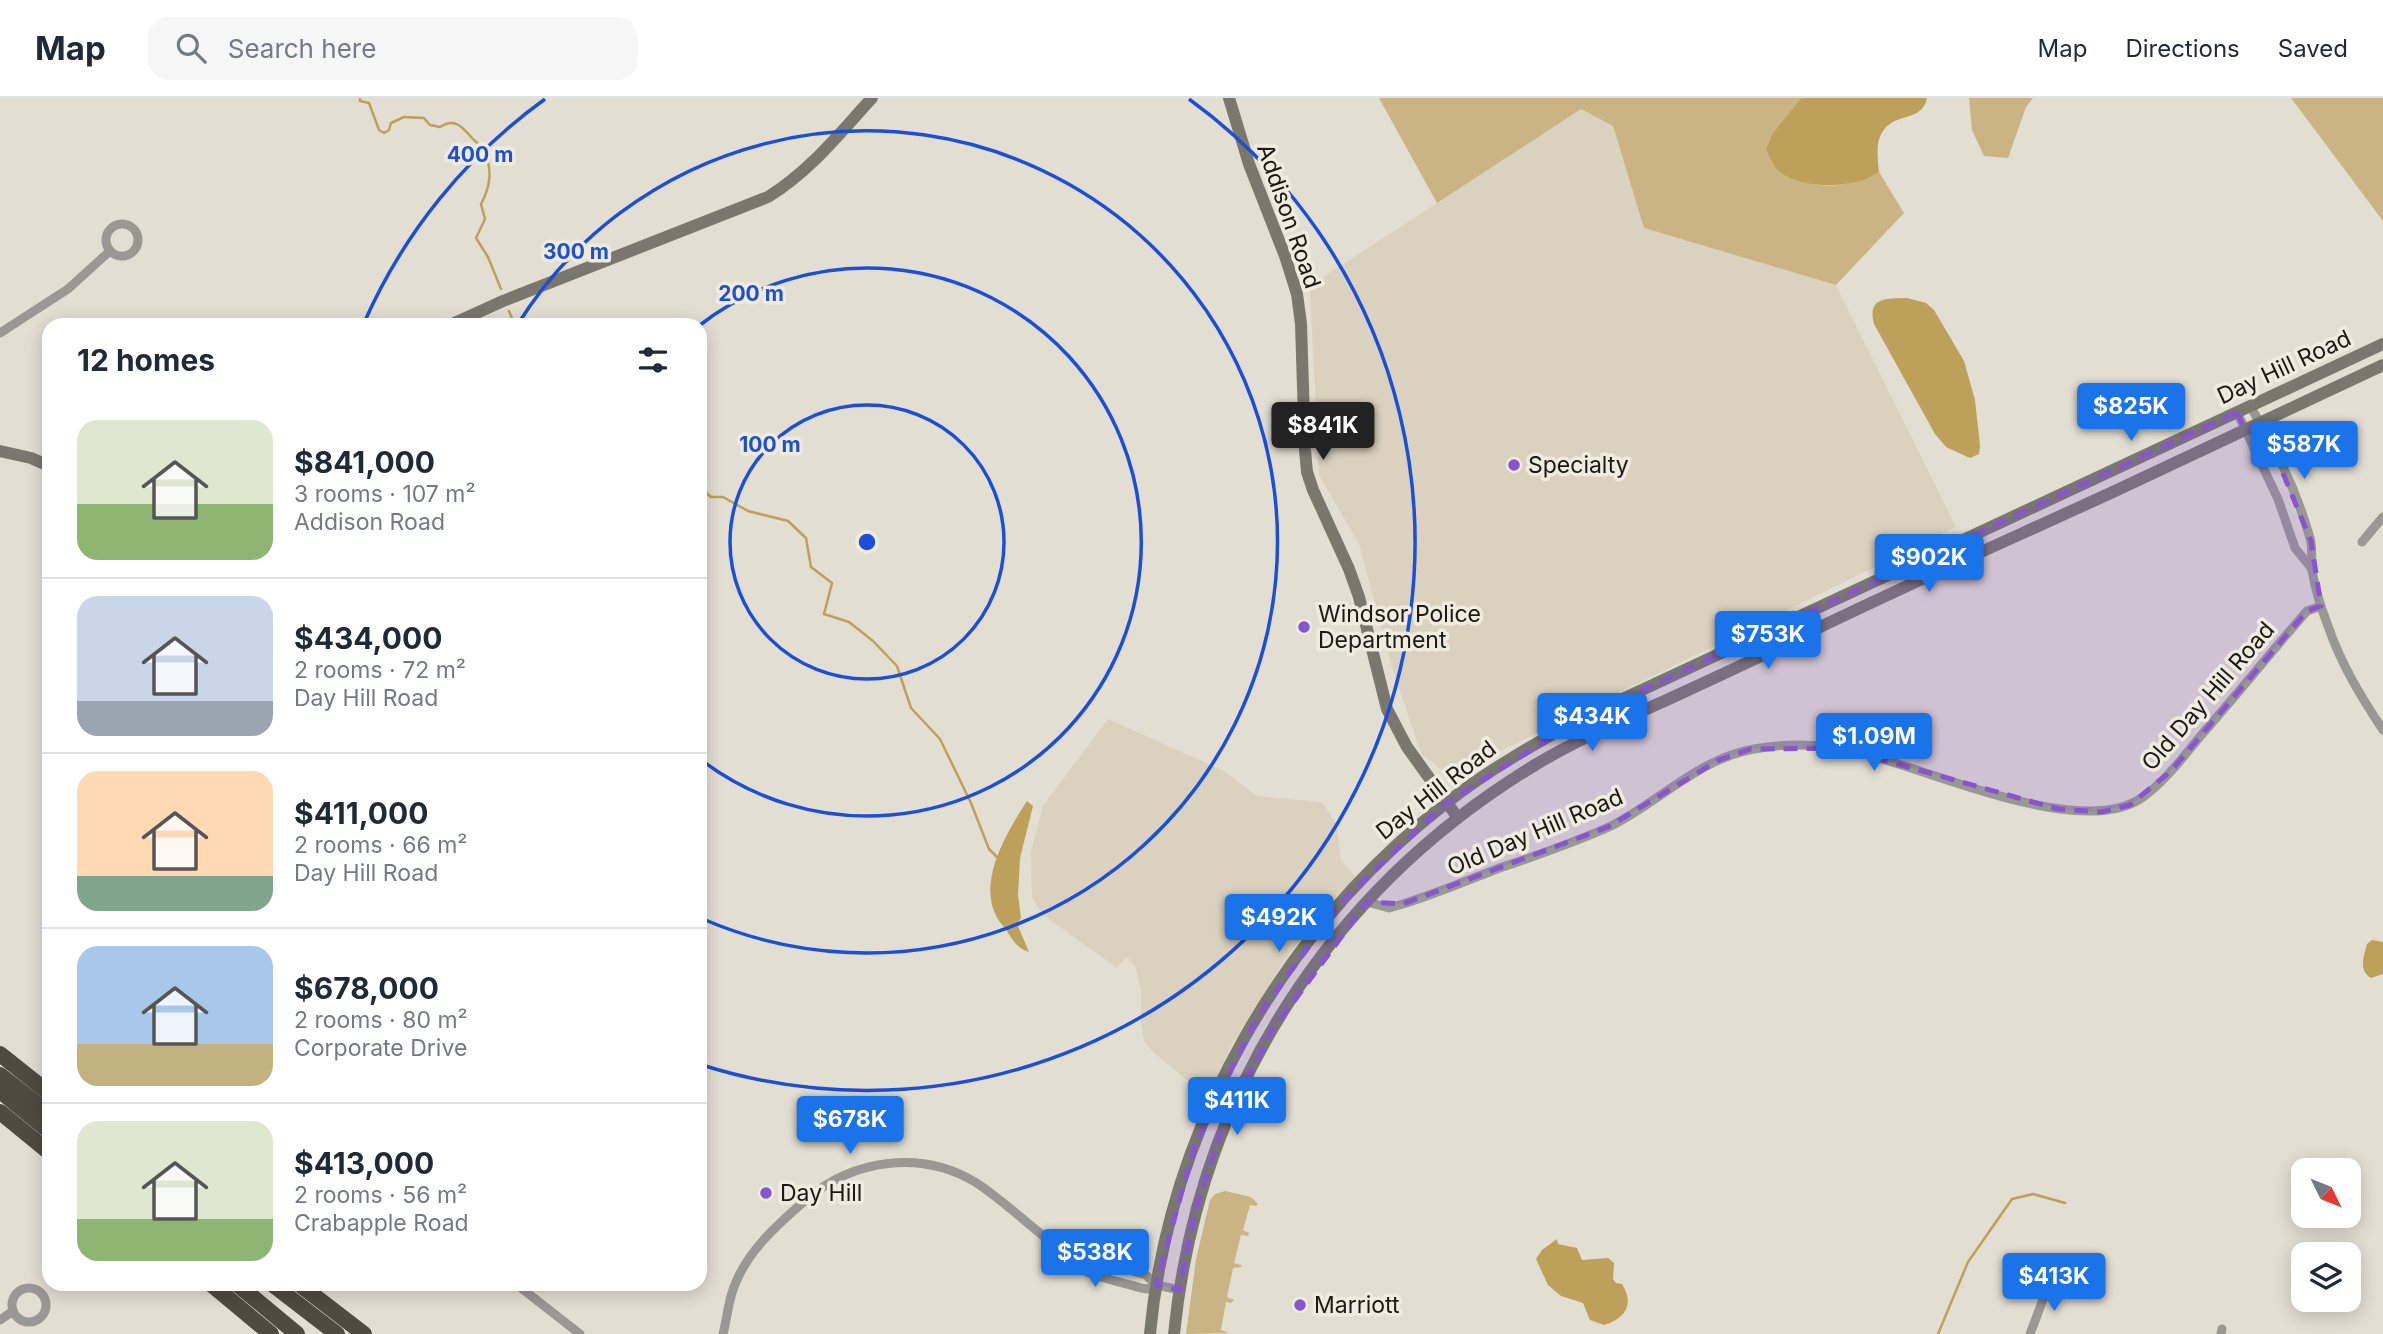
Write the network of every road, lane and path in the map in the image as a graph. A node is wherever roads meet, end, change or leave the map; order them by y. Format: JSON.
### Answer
{"nodes":[{"id":1,"x":872,"y":98,"type":"edge"},
{"id":2,"x":1228,"y":98,"type":"edge"},
{"id":3,"x":110,"y":251,"type":"dead end"},
{"id":4,"x":466,"y":318,"type":"edge"},
{"id":5,"x":0,"y":333,"type":"edge"},
{"id":6,"x":2383,"y":344,"type":"edge"},
{"id":7,"x":2383,"y":365,"type":"edge"},
{"id":8,"x":2250,"y":406,"type":"junction"},
{"id":9,"x":2237,"y":412,"type":"junction"},
{"id":10,"x":2260,"y":423,"type":"junction"},
{"id":11,"x":2245,"y":430,"type":"junction"},
{"id":12,"x":0,"y":451,"type":"edge"},
{"id":13,"x":42,"y":463,"type":"edge"},
{"id":14,"x":2383,"y":517,"type":"edge"},
{"id":15,"x":2362,"y":542,"type":"dead end"},
{"id":16,"x":1948,"y":547,"type":"junction"},
{"id":17,"x":1956,"y":564,"type":"junction"},
{"id":18,"x":2312,"y":569,"type":"junction"},
{"id":19,"x":2321,"y":606,"type":"junction"},
{"id":20,"x":1796,"y":618,"type":"junction"},
{"id":21,"x":1802,"y":636,"type":"junction"},
{"id":22,"x":2383,"y":730,"type":"edge"},
{"id":23,"x":1446,"y":803,"type":"junction"},
{"id":24,"x":1458,"y":818,"type":"junction"},
{"id":25,"x":1367,"y":902,"type":"junction"},
{"id":26,"x":1281,"y":980,"type":"junction"},
{"id":27,"x":1297,"y":991,"type":"junction"},
{"id":28,"x":0,"y":1054,"type":"edge"},
{"id":29,"x":1226,"y":1074,"type":"junction"},
{"id":30,"x":0,"y":1075,"type":"edge"},
{"id":31,"x":1245,"y":1080,"type":"junction"},
{"id":32,"x":42,"y":1087,"type":"edge"},
{"id":33,"x":0,"y":1091,"type":"edge"},
{"id":34,"x":42,"y":1108,"type":"edge"},
{"id":35,"x":0,"y":1112,"type":"edge"},
{"id":36,"x":42,"y":1125,"type":"edge"},
{"id":37,"x":42,"y":1146,"type":"edge"},
{"id":38,"x":1050,"y":1241,"type":"junction"},
{"id":39,"x":2050,"y":1281,"type":"dead end"},
{"id":40,"x":1156,"y":1285,"type":"junction"},
{"id":41,"x":1180,"y":1290,"type":"junction"},
{"id":42,"x":219,"y":1291,"type":"edge"},
{"id":43,"x":245,"y":1291,"type":"edge"},
{"id":44,"x":281,"y":1291,"type":"edge"},
{"id":45,"x":308,"y":1291,"type":"edge"},
{"id":46,"x":525,"y":1291,"type":"edge"},
{"id":47,"x":305,"y":1309,"type":"junction"},
{"id":48,"x":13,"y":1311,"type":"dead end"},
{"id":49,"x":270,"y":1312,"type":"junction"},
{"id":50,"x":0,"y":1320,"type":"edge"},
{"id":51,"x":271,"y":1334,"type":"edge"},
{"id":52,"x":297,"y":1334,"type":"edge"},
{"id":53,"x":307,"y":1334,"type":"edge"},
{"id":54,"x":330,"y":1334,"type":"edge"},
{"id":55,"x":337,"y":1334,"type":"edge"},
{"id":56,"x":364,"y":1334,"type":"edge"},
{"id":57,"x":580,"y":1334,"type":"edge"},
{"id":58,"x":723,"y":1334,"type":"edge"},
{"id":59,"x":1150,"y":1334,"type":"edge"},
{"id":60,"x":1174,"y":1334,"type":"edge"},
{"id":61,"x":2030,"y":1334,"type":"edge"}],
"edges":[{"from":1,"to":4,"type":"main road"},
{"from":2,"to":23,"type":"main road","name":"Addison Road"},
{"from":3,"to":5,"type":"street"},
{"from":6,"to":8,"type":"main road","name":"Day Hill Road"},
{"from":7,"to":10,"type":"main road","name":"Day Hill Road"},
{"from":8,"to":9,"type":"main road","name":"Day Hill Road"},
{"from":8,"to":10,"type":"street"},
{"from":9,"to":11,"type":"street"},
{"from":9,"to":16,"type":"main road","name":"Day Hill Road"},
{"from":10,"to":11,"type":"main road","name":"Day Hill Road"},
{"from":10,"to":18,"type":"street"},
{"from":11,"to":17,"type":"main road","name":"Day Hill Road"},
{"from":11,"to":18,"type":"street"},
{"from":12,"to":13,"type":"main road"},
{"from":14,"to":15,"type":"street"},
{"from":16,"to":17,"type":"main road"},
{"from":16,"to":20,"type":"main road","name":"Day Hill Road"},
{"from":17,"to":21,"type":"main road","name":"Day Hill Road"},
{"from":18,"to":19,"type":"street"},
{"from":19,"to":22,"type":"street"},
{"from":19,"to":25,"type":"street","name":"Old Day Hill Road"},
{"from":20,"to":21,"type":"main road"},
{"from":20,"to":23,"type":"main road","name":"Day Hill Road"},
{"from":21,"to":24,"type":"main road","name":"Day Hill Road"},
{"from":23,"to":24,"type":"main road","name":"Addison Road"},
{"from":23,"to":26,"type":"main road","name":"Day Hill Road"},
{"from":24,"to":25,"type":"main road","name":"Day Hill Road"},
{"from":25,"to":27,"type":"main road","name":"Day Hill Road"},
{"from":26,"to":27,"type":"main road"},
{"from":26,"to":29,"type":"main road","name":"Day Hill Road"},
{"from":27,"to":31,"type":"main road","name":"Day Hill Road"},
{"from":28,"to":32,"type":"highway"},
{"from":29,"to":31,"type":"main road"},
{"from":29,"to":40,"type":"main road","name":"Day Hill Road"},
{"from":30,"to":34,"type":"highway"},
{"from":31,"to":41,"type":"main road","name":"Day Hill Road"},
{"from":33,"to":36,"type":"highway"},
{"from":35,"to":37,"type":"highway"},
{"from":38,"to":40,"type":"street"},
{"from":38,"to":40,"type":"street"},
{"from":38,"to":58,"type":"street"},
{"from":39,"to":61,"type":"street"},
{"from":40,"to":41,"type":"street"},
{"from":40,"to":59,"type":"main road","name":"Day Hill Road"},
{"from":41,"to":60,"type":"main road","name":"Day Hill Road"},
{"from":42,"to":51,"type":"highway"},
{"from":43,"to":49,"type":"highway"},
{"from":44,"to":47,"type":"highway"},
{"from":45,"to":56,"type":"highway"},
{"from":46,"to":57,"type":"street"},
{"from":47,"to":54,"type":"highway"},
{"from":47,"to":55,"type":"highway"},
{"from":48,"to":50,"type":"street"},
{"from":49,"to":52,"type":"highway"},
{"from":49,"to":53,"type":"highway"}]}
